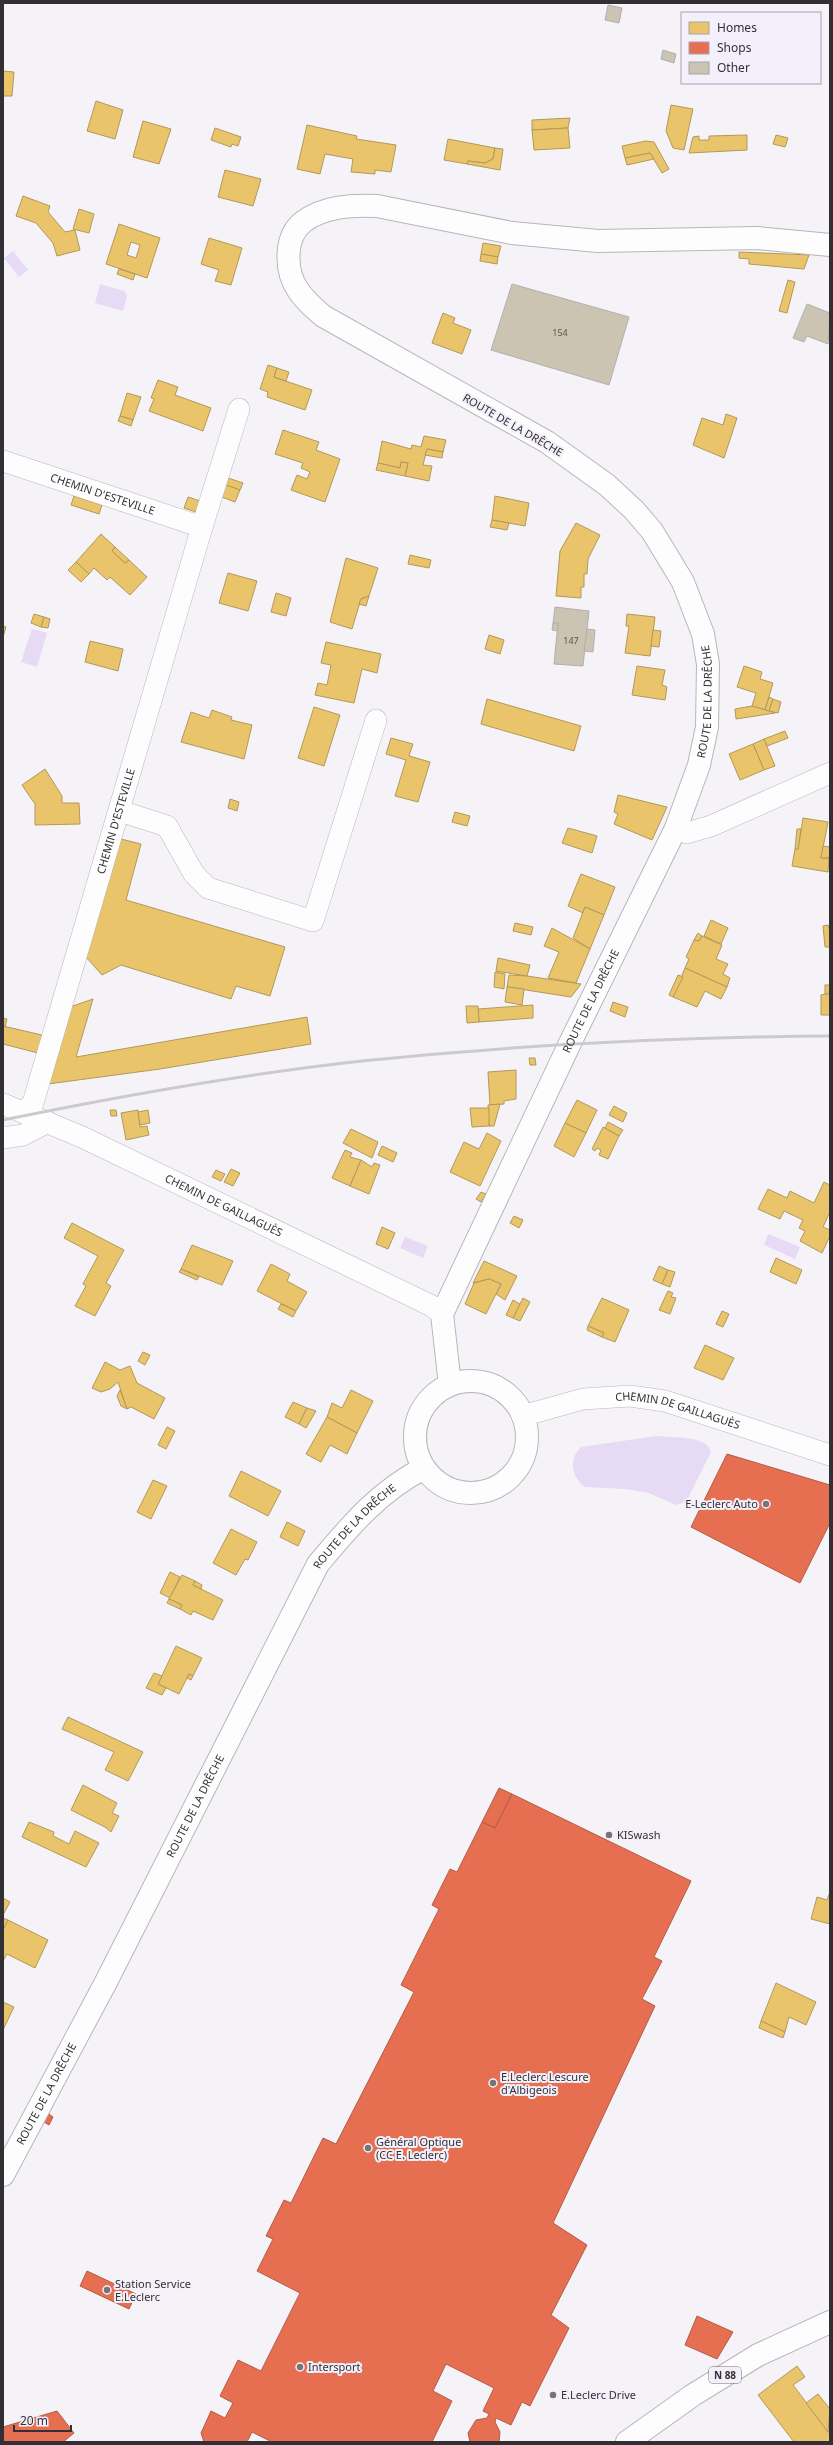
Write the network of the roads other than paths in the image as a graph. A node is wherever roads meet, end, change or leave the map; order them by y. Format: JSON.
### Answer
{"nodes":[{"id":1,"x":830,"y":245,"type":"edge"},
{"id":2,"x":239,"y":409,"type":"dead end"},
{"id":3,"x":3,"y":461,"type":"edge"},
{"id":4,"x":202,"y":527,"type":"junction"},
{"id":5,"x":376,"y":720,"type":"dead end"},
{"id":6,"x":830,"y":773,"type":"edge"},
{"id":7,"x":120,"y":811,"type":"junction"},
{"id":8,"x":676,"y":828,"type":"junction"},
{"id":9,"x":3,"y":1104,"type":"edge"},
{"id":10,"x":25,"y":1111,"type":"junction"},
{"id":11,"x":48,"y":1122,"type":"junction"},
{"id":12,"x":3,"y":1138,"type":"edge"},
{"id":13,"x":442,"y":1314,"type":"junction"},
{"id":14,"x":450,"y":1385,"type":"junction"},
{"id":15,"x":522,"y":1416,"type":"junction"},
{"id":16,"x":830,"y":1455,"type":"edge"},
{"id":17,"x":424,"y":1468,"type":"junction"},
{"id":18,"x":3,"y":2175,"type":"edge"},
{"id":19,"x":830,"y":2322,"type":"edge"},
{"id":20,"x":627,"y":2442,"type":"edge"}],
"edges":[{"from":1,"to":8,"type":"street","name":"ROUTE DE LA DRÊCHE"},
{"from":2,"to":4,"type":"street","name":"CHEMIN D'ESTEVILLE"},
{"from":3,"to":4,"type":"street","name":"CHEMIN D'ESTEVILLE"},
{"from":4,"to":7,"type":"street","name":"CHEMIN D'ESTEVILLE"},
{"from":5,"to":7,"type":"street"},
{"from":6,"to":8,"type":"street"},
{"from":7,"to":10,"type":"street","name":"CHEMIN D'ESTEVILLE"},
{"from":8,"to":13,"type":"street","name":"ROUTE DE LA DRÊCHE"},
{"from":9,"to":10,"type":"street","name":"CHEMIN DE GAILLAGUÈS"},
{"from":10,"to":11,"type":"street","name":"CHEMIN DE GAILLAGUÈS"},
{"from":11,"to":12,"type":"street"},
{"from":11,"to":13,"type":"street","name":"CHEMIN DE GAILLAGUÈS"},
{"from":13,"to":14,"type":"street"},
{"from":14,"to":15,"type":"street"},
{"from":14,"to":17,"type":"street"},
{"from":15,"to":16,"type":"street","name":"CHEMIN DE GAILLAGUÈS"},
{"from":15,"to":17,"type":"street"},
{"from":17,"to":18,"type":"street","name":"ROUTE DE LA DRÊCHE"},
{"from":19,"to":20,"type":"street","number":"N 88"}]}
